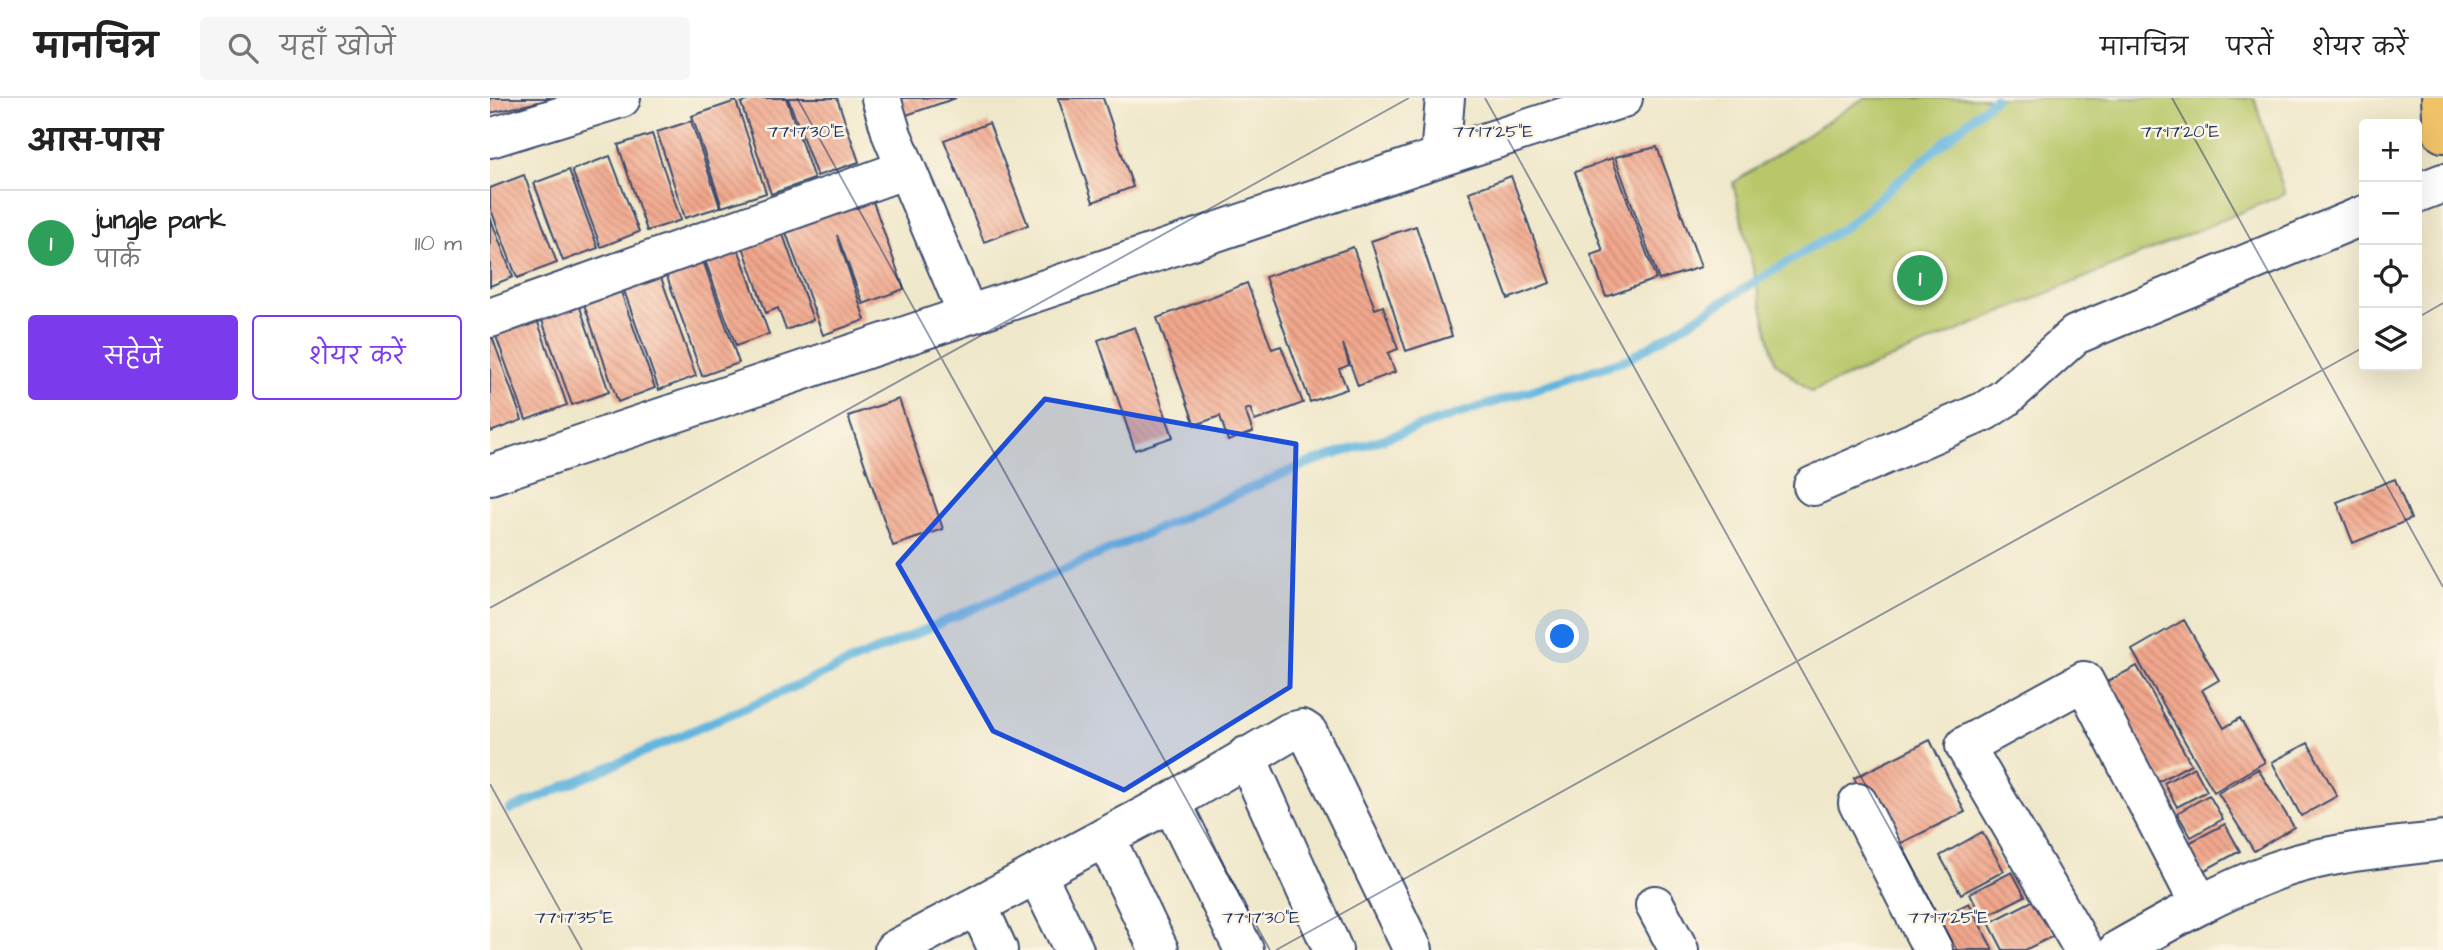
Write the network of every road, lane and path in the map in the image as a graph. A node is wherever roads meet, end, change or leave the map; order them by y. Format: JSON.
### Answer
{"nodes":[{"id":1,"x":621,"y":98,"type":"edge"},
{"id":2,"x":881,"y":98,"type":"edge"},
{"id":3,"x":1445,"y":98,"type":"edge"},
{"id":4,"x":1623,"y":98,"type":"edge"},
{"id":5,"x":2441,"y":98,"type":"edge"},
{"id":6,"x":583,"y":104,"type":"edge"},
{"id":7,"x":2443,"y":133,"type":"edge"},
{"id":8,"x":490,"y":138,"type":"edge"},
{"id":9,"x":1440,"y":156,"type":"junction"},
{"id":10,"x":906,"y":169,"type":"junction"},
{"id":11,"x":2443,"y":183,"type":"edge"},
{"id":12,"x":2422,"y":191,"type":"edge"},
{"id":13,"x":2359,"y":217,"type":"edge"},
{"id":14,"x":968,"y":315,"type":"junction"},
{"id":15,"x":490,"y":318,"type":"edge"},
{"id":16,"x":490,"y":475,"type":"edge"},
{"id":17,"x":1813,"y":486,"type":"dead end"},
{"id":18,"x":1247,"y":756,"type":"junction"},
{"id":19,"x":1171,"y":803,"type":"junction"},
{"id":20,"x":1858,"y":803,"type":"dead end"},
{"id":21,"x":1105,"y":837,"type":"junction"},
{"id":22,"x":2443,"y":841,"type":"edge"},
{"id":23,"x":1037,"y":875,"type":"junction"},
{"id":24,"x":1656,"y":905,"type":"dead end"},
{"id":25,"x":2200,"y":905,"type":"junction"},
{"id":26,"x":978,"y":906,"type":"junction"},
{"id":27,"x":899,"y":949,"type":"edge"},
{"id":28,"x":1931,"y":949,"type":"edge"},
{"id":29,"x":998,"y":950,"type":"edge"},
{"id":30,"x":1074,"y":950,"type":"edge"},
{"id":31,"x":1160,"y":950,"type":"edge"},
{"id":32,"x":1244,"y":950,"type":"edge"},
{"id":33,"x":1332,"y":950,"type":"edge"},
{"id":34,"x":1413,"y":950,"type":"edge"},
{"id":35,"x":1679,"y":950,"type":"edge"},
{"id":36,"x":2084,"y":950,"type":"edge"},
{"id":37,"x":2118,"y":950,"type":"edge"}],
"edges":[{"from":1,"to":6,"type":"street"},
{"from":2,"to":10,"type":"street"},
{"from":3,"to":9,"type":"street"},
{"from":4,"to":9,"type":"street"},
{"from":5,"to":7,"type":"main road"},
{"from":6,"to":8,"type":"street"},
{"from":9,"to":14,"type":"street"},
{"from":10,"to":14,"type":"street"},
{"from":10,"to":15,"type":"street"},
{"from":11,"to":12,"type":"street"},
{"from":13,"to":17,"type":"street"},
{"from":14,"to":16,"type":"street"},
{"from":18,"to":19,"type":"street"},
{"from":18,"to":33,"type":"street"},
{"from":18,"to":34,"type":"street"},
{"from":19,"to":21,"type":"street"},
{"from":19,"to":32,"type":"street"},
{"from":20,"to":28,"type":"street"},
{"from":21,"to":23,"type":"street"},
{"from":21,"to":31,"type":"street"},
{"from":22,"to":25,"type":"street"},
{"from":23,"to":26,"type":"street"},
{"from":23,"to":30,"type":"street"},
{"from":24,"to":35,"type":"street"},
{"from":25,"to":36,"type":"street"},
{"from":25,"to":37,"type":"street"},
{"from":26,"to":27,"type":"street"},
{"from":26,"to":29,"type":"street"}]}
